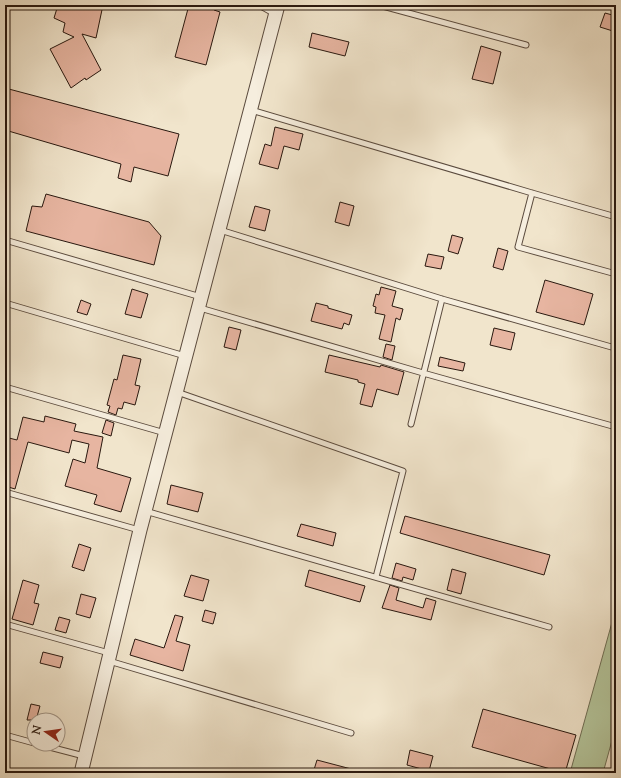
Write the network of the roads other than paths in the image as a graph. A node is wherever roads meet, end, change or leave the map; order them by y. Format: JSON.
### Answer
{"nodes":[{"id":1,"x":259,"y":5,"type":"edge"},
{"id":2,"x":379,"y":5,"type":"edge"},
{"id":3,"x":277,"y":10,"type":"edge"},
{"id":4,"x":526,"y":45,"type":"dead end"},
{"id":5,"x":251,"y":110,"type":"junction"},
{"id":6,"x":532,"y":193,"type":"junction"},
{"id":7,"x":616,"y":217,"type":"edge"},
{"id":8,"x":219,"y":230,"type":"junction"},
{"id":9,"x":5,"y":240,"type":"edge"},
{"id":10,"x":616,"y":274,"type":"edge"},
{"id":11,"x":442,"y":299,"type":"junction"},
{"id":12,"x":200,"y":302,"type":"junction"},
{"id":13,"x":5,"y":303,"type":"edge"},
{"id":14,"x":615,"y":348,"type":"edge"},
{"id":15,"x":186,"y":357,"type":"junction"},
{"id":16,"x":423,"y":373,"type":"junction"},
{"id":17,"x":5,"y":387,"type":"edge"},
{"id":18,"x":177,"y":392,"type":"junction"},
{"id":19,"x":411,"y":424,"type":"dead end"},
{"id":20,"x":616,"y":427,"type":"edge"},
{"id":21,"x":166,"y":434,"type":"junction"},
{"id":22,"x":5,"y":492,"type":"edge"},
{"id":23,"x":145,"y":511,"type":"junction"},
{"id":24,"x":140,"y":530,"type":"junction"},
{"id":25,"x":376,"y":577,"type":"junction"},
{"id":26,"x":5,"y":624,"type":"edge"},
{"id":27,"x":549,"y":627,"type":"dead end"},
{"id":28,"x":108,"y":657,"type":"junction"},
{"id":29,"x":351,"y":733,"type":"dead end"},
{"id":30,"x":5,"y":735,"type":"edge"},
{"id":31,"x":26,"y":741,"type":"edge"},
{"id":32,"x":66,"y":751,"type":"edge"},
{"id":33,"x":84,"y":756,"type":"junction"},
{"id":34,"x":81,"y":773,"type":"edge"}],
"edges":[{"from":1,"to":3,"type":"lane"},
{"from":2,"to":4,"type":"lane"},
{"from":3,"to":5,"type":"street"},
{"from":5,"to":6,"type":"lane"},
{"from":5,"to":8,"type":"street"},
{"from":6,"to":7,"type":"lane"},
{"from":6,"to":10,"type":"lane"},
{"from":8,"to":11,"type":"lane"},
{"from":8,"to":12,"type":"street"},
{"from":9,"to":12,"type":"lane"},
{"from":11,"to":14,"type":"lane"},
{"from":11,"to":16,"type":"lane"},
{"from":12,"to":15,"type":"street"},
{"from":12,"to":16,"type":"lane"},
{"from":13,"to":15,"type":"lane"},
{"from":15,"to":18,"type":"street"},
{"from":16,"to":19,"type":"lane"},
{"from":16,"to":20,"type":"lane"},
{"from":17,"to":21,"type":"lane"},
{"from":18,"to":21,"type":"street"},
{"from":18,"to":25,"type":"lane"},
{"from":21,"to":23,"type":"street"},
{"from":22,"to":24,"type":"lane"},
{"from":23,"to":24,"type":"street"},
{"from":23,"to":25,"type":"lane"},
{"from":24,"to":28,"type":"street"},
{"from":25,"to":27,"type":"lane"},
{"from":26,"to":28,"type":"lane"},
{"from":28,"to":29,"type":"lane"},
{"from":28,"to":33,"type":"street"},
{"from":30,"to":31,"type":"lane"},
{"from":32,"to":33,"type":"lane"},
{"from":33,"to":34,"type":"street"}]}
